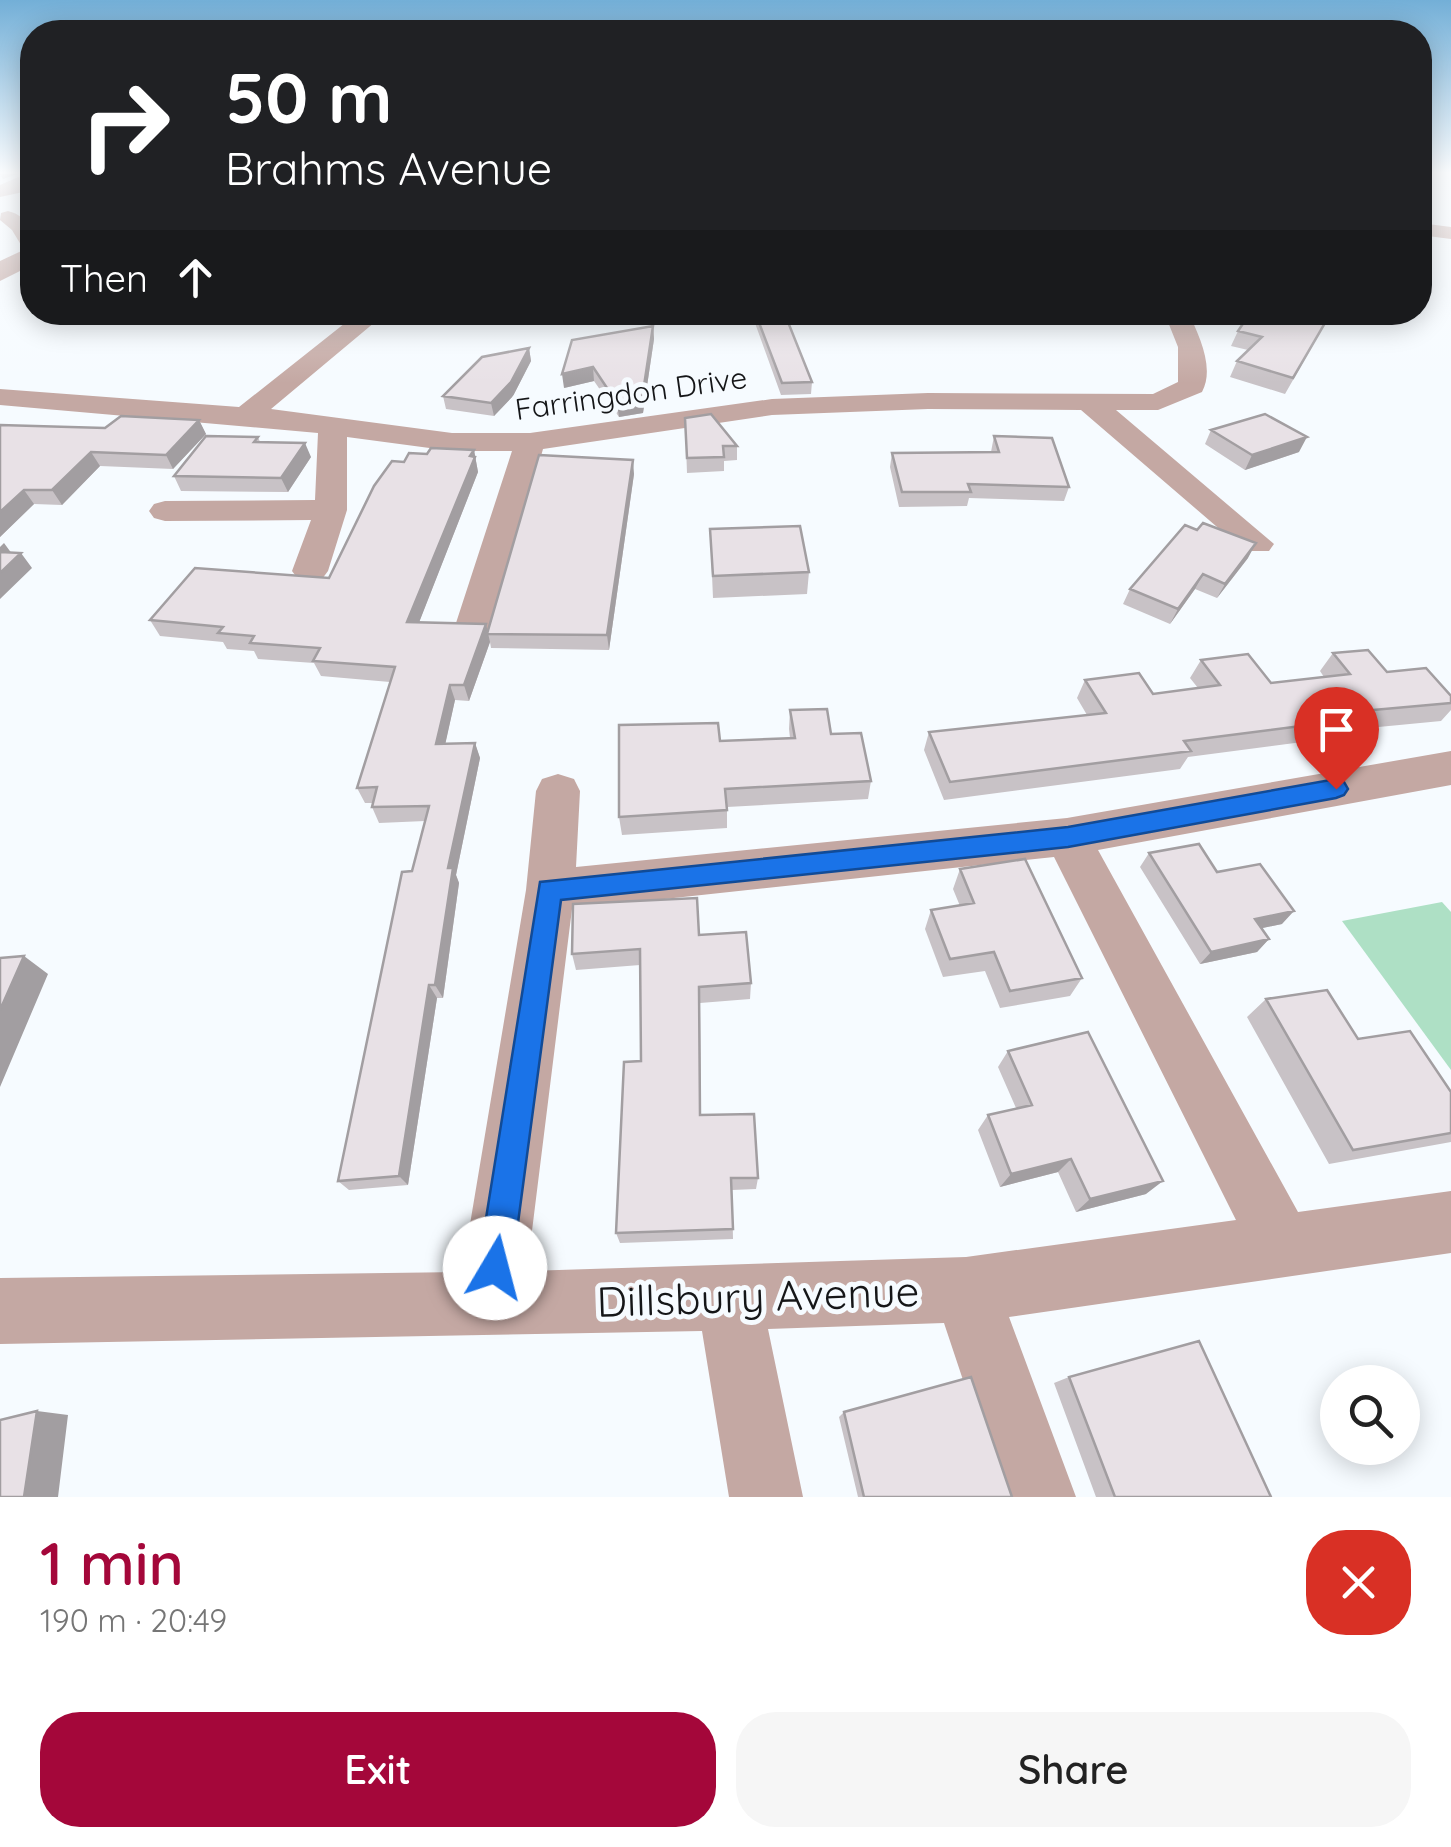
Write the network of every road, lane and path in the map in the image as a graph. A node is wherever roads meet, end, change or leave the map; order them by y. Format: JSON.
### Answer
{"nodes":[{"id":1,"x":359,"y":325,"type":"edge"},
{"id":2,"x":1182,"y":325,"type":"edge"},
{"id":3,"x":0,"y":397,"type":"edge"},
{"id":4,"x":1090,"y":403,"type":"junction"},
{"id":5,"x":245,"y":416,"type":"junction"},
{"id":6,"x":332,"y":427,"type":"junction"},
{"id":7,"x":530,"y":442,"type":"junction"},
{"id":8,"x":331,"y":510,"type":"junction"},
{"id":9,"x":166,"y":511,"type":"dead end"},
{"id":10,"x":1257,"y":544,"type":"edge"},
{"id":11,"x":310,"y":571,"type":"dead end"},
{"id":12,"x":475,"y":623,"type":"edge"},
{"id":13,"x":1451,"y":768,"type":"edge"},
{"id":14,"x":558,"y":791,"type":"dead end"},
{"id":15,"x":1068,"y":837,"type":"junction"},
{"id":16,"x":550,"y":890,"type":"junction"},
{"id":17,"x":1445,"y":1234,"type":"edge"},
{"id":18,"x":1281,"y":1244,"type":"junction"},
{"id":19,"x":966,"y":1290,"type":"junction"},
{"id":20,"x":729,"y":1297,"type":"junction"},
{"id":21,"x":490,"y":1305,"type":"junction"},
{"id":22,"x":0,"y":1311,"type":"edge"},
{"id":23,"x":766,"y":1497,"type":"edge"},
{"id":24,"x":1039,"y":1497,"type":"edge"}],
"edges":[{"from":1,"to":5,"type":"street"},
{"from":2,"to":4,"type":"street","name":"Farringdon Drive"},
{"from":3,"to":5,"type":"street","name":"Farringdon Drive"},
{"from":4,"to":7,"type":"street","name":"Farringdon Drive"},
{"from":4,"to":10,"type":"street"},
{"from":5,"to":6,"type":"street","name":"Farringdon Drive"},
{"from":6,"to":7,"type":"street","name":"Farringdon Drive"},
{"from":6,"to":8,"type":"street"},
{"from":7,"to":12,"type":"street"},
{"from":8,"to":9,"type":"street"},
{"from":8,"to":11,"type":"street"},
{"from":13,"to":15,"type":"street"},
{"from":14,"to":16,"type":"street"},
{"from":15,"to":16,"type":"street"},
{"from":15,"to":18,"type":"street"},
{"from":16,"to":21,"type":"street"},
{"from":17,"to":18,"type":"street","name":"Dillsbury Avenue"},
{"from":18,"to":19,"type":"street","name":"Dillsbury Avenue"},
{"from":19,"to":20,"type":"street","name":"Dillsbury Avenue"},
{"from":19,"to":24,"type":"street"},
{"from":20,"to":21,"type":"street","name":"Dillsbury Avenue"},
{"from":20,"to":23,"type":"street"},
{"from":21,"to":22,"type":"street","name":"Dillsbury Avenue"}]}
